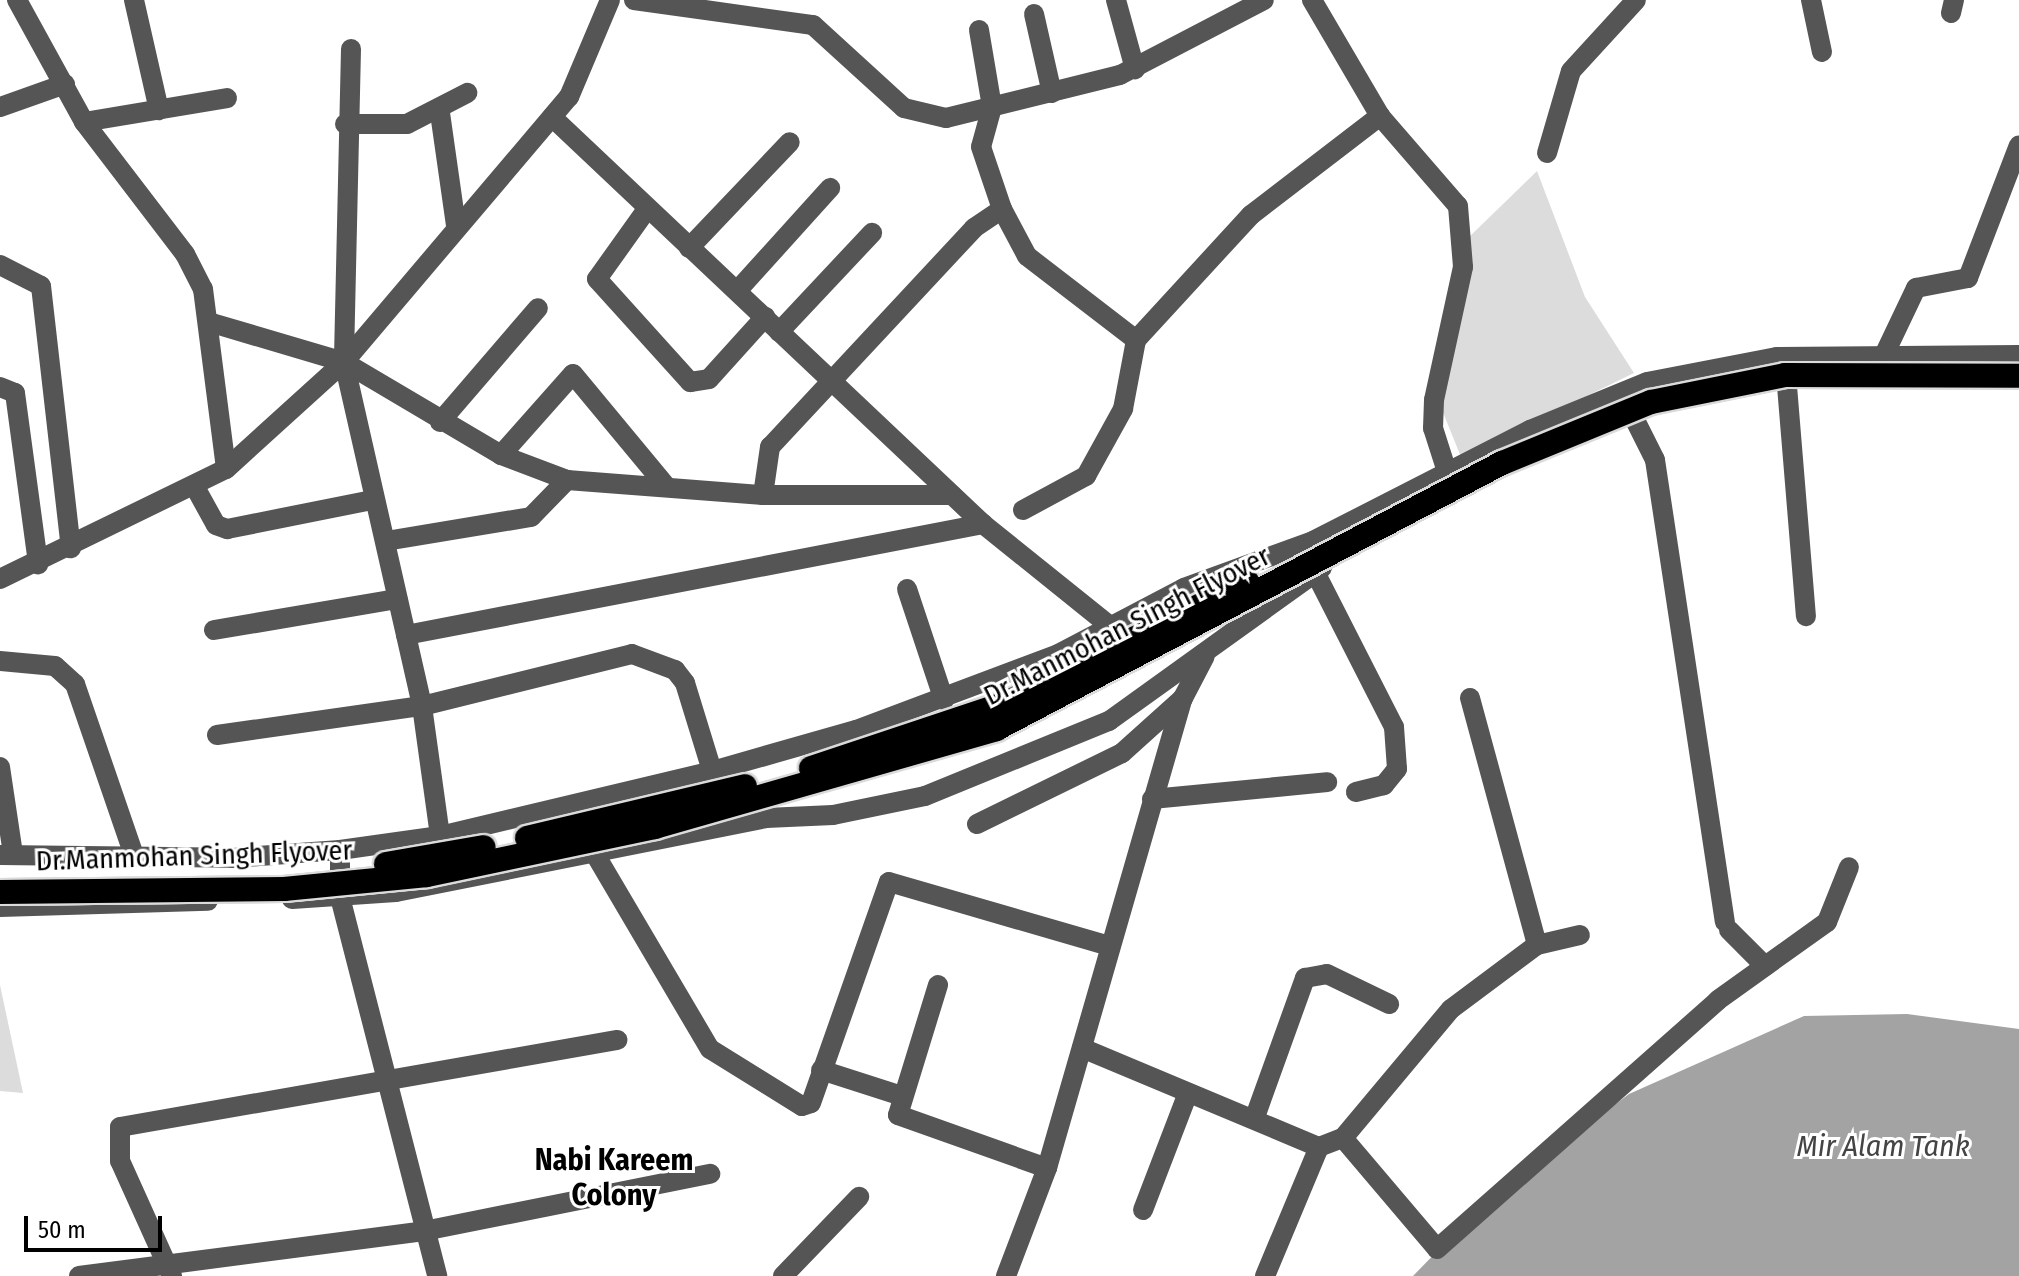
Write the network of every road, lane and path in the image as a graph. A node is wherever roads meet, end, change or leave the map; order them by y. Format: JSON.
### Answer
{"nodes":[{"id":1,"x":17,"y":0,"type":"edge"},
{"id":2,"x":134,"y":0,"type":"edge"},
{"id":3,"x":610,"y":0,"type":"edge"},
{"id":4,"x":634,"y":0,"type":"edge"},
{"id":5,"x":1116,"y":0,"type":"edge"},
{"id":6,"x":1264,"y":0,"type":"edge"},
{"id":7,"x":1312,"y":0,"type":"edge"},
{"id":8,"x":1636,"y":0,"type":"edge"},
{"id":9,"x":1811,"y":0,"type":"edge"},
{"id":10,"x":1034,"y":14,"type":"dead end"},
{"id":11,"x":979,"y":30,"type":"dead end"},
{"id":12,"x":351,"y":49,"type":"dead end"},
{"id":13,"x":1822,"y":52,"type":"dead end"},
{"id":14,"x":1135,"y":69,"type":"junction"},
{"id":15,"x":65,"y":84,"type":"junction"},
{"id":16,"x":467,"y":93,"type":"dead end"},
{"id":17,"x":1052,"y":93,"type":"junction"},
{"id":18,"x":227,"y":98,"type":"dead end"},
{"id":19,"x":0,"y":107,"type":"edge"},
{"id":20,"x":992,"y":107,"type":"junction"},
{"id":21,"x":159,"y":110,"type":"junction"},
{"id":22,"x":440,"y":113,"type":"junction"},
{"id":23,"x":1380,"y":116,"type":"junction"},
{"id":24,"x":552,"y":117,"type":"junction"},
{"id":25,"x":84,"y":122,"type":"junction"},
{"id":26,"x":345,"y":124,"type":"junction"},
{"id":27,"x":790,"y":142,"type":"dead end"},
{"id":28,"x":2019,"y":145,"type":"edge"},
{"id":29,"x":1547,"y":153,"type":"dead end"},
{"id":30,"x":830,"y":188,"type":"dead end"},
{"id":31,"x":647,"y":209,"type":"junction"},
{"id":32,"x":1002,"y":209,"type":"junction"},
{"id":33,"x":456,"y":225,"type":"junction"},
{"id":34,"x":872,"y":233,"type":"dead end"},
{"id":35,"x":689,"y":248,"type":"junction"},
{"id":36,"x":0,"y":265,"type":"edge"},
{"id":37,"x":737,"y":291,"type":"junction"},
{"id":38,"x":538,"y":308,"type":"dead end"},
{"id":39,"x":212,"y":323,"type":"junction"},
{"id":40,"x":772,"y":324,"type":"junction"},
{"id":41,"x":1136,"y":340,"type":"junction"},
{"id":42,"x":1886,"y":351,"type":"junction"},
{"id":43,"x":2019,"y":355,"type":"edge"},
{"id":44,"x":344,"y":362,"type":"junction"},
{"id":45,"x":2019,"y":362,"type":"edge"},
{"id":46,"x":2019,"y":376,"type":"edge"},
{"id":47,"x":833,"y":381,"type":"junction"},
{"id":48,"x":1787,"y":386,"type":"junction"},
{"id":49,"x":2019,"y":386,"type":"edge"},
{"id":50,"x":0,"y":387,"type":"edge"},
{"id":51,"x":1633,"y":416,"type":"junction"},
{"id":52,"x":440,"y":422,"type":"junction"},
{"id":53,"x":501,"y":455,"type":"junction"},
{"id":54,"x":226,"y":469,"type":"junction"},
{"id":55,"x":1447,"y":472,"type":"junction"},
{"id":56,"x":567,"y":480,"type":"junction"},
{"id":57,"x":665,"y":485,"type":"junction"},
{"id":58,"x":195,"y":487,"type":"junction"},
{"id":59,"x":763,"y":495,"type":"junction"},
{"id":60,"x":952,"y":495,"type":"junction"},
{"id":61,"x":372,"y":500,"type":"junction"},
{"id":62,"x":1023,"y":510,"type":"dead end"},
{"id":63,"x":983,"y":524,"type":"junction"},
{"id":64,"x":386,"y":541,"type":"junction"},
{"id":65,"x":71,"y":548,"type":"junction"},
{"id":66,"x":38,"y":564,"type":"junction"},
{"id":67,"x":1315,"y":572,"type":"junction"},
{"id":68,"x":0,"y":579,"type":"edge"},
{"id":69,"x":1184,"y":588,"type":"junction"},
{"id":70,"x":907,"y":589,"type":"dead end"},
{"id":71,"x":397,"y":599,"type":"junction"},
{"id":72,"x":1806,"y":616,"type":"dead end"},
{"id":73,"x":1110,"y":626,"type":"junction"},
{"id":74,"x":214,"y":630,"type":"dead end"},
{"id":75,"x":406,"y":635,"type":"junction"},
{"id":76,"x":1208,"y":651,"type":"junction"},
{"id":77,"x":0,"y":661,"type":"edge"},
{"id":78,"x":1183,"y":698,"type":"junction"},
{"id":79,"x":1470,"y":698,"type":"dead end"},
{"id":80,"x":944,"y":700,"type":"junction"},
{"id":81,"x":422,"y":706,"type":"junction"},
{"id":82,"x":217,"y":735,"type":"dead end"},
{"id":83,"x":0,"y":767,"type":"edge"},
{"id":84,"x":712,"y":771,"type":"junction"},
{"id":85,"x":1327,"y":782,"type":"dead end"},
{"id":86,"x":1356,"y":792,"type":"dead end"},
{"id":87,"x":1152,"y":799,"type":"junction"},
{"id":88,"x":977,"y":824,"type":"dead end"},
{"id":89,"x":440,"y":836,"type":"junction"},
{"id":90,"x":340,"y":850,"type":"junction"},
{"id":91,"x":7,"y":854,"type":"edge"},
{"id":92,"x":595,"y":854,"type":"junction"},
{"id":93,"x":134,"y":855,"type":"junction"},
{"id":94,"x":1849,"y":867,"type":"dead end"},
{"id":95,"x":0,"y":877,"type":"edge"},
{"id":96,"x":0,"y":892,"type":"edge"},
{"id":97,"x":340,"y":897,"type":"junction"},
{"id":98,"x":0,"y":907,"type":"edge"},
{"id":99,"x":1580,"y":935,"type":"dead end"},
{"id":100,"x":1537,"y":945,"type":"junction"},
{"id":101,"x":1110,"y":946,"type":"junction"},
{"id":102,"x":1765,"y":966,"type":"junction"},
{"id":103,"x":938,"y":985,"type":"dead end"},
{"id":104,"x":1389,"y":1004,"type":"dead end"},
{"id":105,"x":617,"y":1040,"type":"dead end"},
{"id":106,"x":1082,"y":1048,"type":"junction"},
{"id":107,"x":821,"y":1070,"type":"junction"},
{"id":108,"x":385,"y":1078,"type":"junction"},
{"id":109,"x":1188,"y":1093,"type":"junction"},
{"id":110,"x":902,"y":1096,"type":"junction"},
{"id":111,"x":1255,"y":1117,"type":"junction"},
{"id":112,"x":1343,"y":1138,"type":"junction"},
{"id":113,"x":1319,"y":1147,"type":"junction"},
{"id":114,"x":1047,"y":1168,"type":"junction"},
{"id":115,"x":710,"y":1174,"type":"dead end"},
{"id":116,"x":859,"y":1197,"type":"dead end"},
{"id":117,"x":1143,"y":1210,"type":"dead end"},
{"id":118,"x":424,"y":1231,"type":"junction"},
{"id":119,"x":170,"y":1270,"type":"edge"},
{"id":120,"x":79,"y":1276,"type":"edge"},
{"id":121,"x":437,"y":1276,"type":"edge"},
{"id":122,"x":783,"y":1276,"type":"edge"},
{"id":123,"x":1006,"y":1276,"type":"edge"},
{"id":124,"x":1265,"y":1276,"type":"edge"}],
"edges":[{"from":1,"to":15,"type":"street"},
{"from":2,"to":21,"type":"street"},
{"from":3,"to":24,"type":"street"},
{"from":4,"to":20,"type":"street"},
{"from":5,"to":14,"type":"street"},
{"from":6,"to":14,"type":"street"},
{"from":7,"to":23,"type":"street"},
{"from":8,"to":29,"type":"street"},
{"from":9,"to":13,"type":"street"},
{"from":10,"to":17,"type":"street"},
{"from":11,"to":20,"type":"street"},
{"from":12,"to":26,"type":"street"},
{"from":14,"to":17,"type":"street"},
{"from":15,"to":19,"type":"street"},
{"from":15,"to":25,"type":"street"},
{"from":16,"to":22,"type":"street"},
{"from":17,"to":20,"type":"street"},
{"from":18,"to":21,"type":"street"},
{"from":20,"to":32,"type":"street"},
{"from":21,"to":25,"type":"street"},
{"from":22,"to":26,"type":"street"},
{"from":22,"to":33,"type":"street"},
{"from":23,"to":41,"type":"street"},
{"from":23,"to":55,"type":"street"},
{"from":24,"to":31,"type":"street"},
{"from":24,"to":33,"type":"street"},
{"from":25,"to":39,"type":"street"},
{"from":26,"to":44,"type":"street"},
{"from":27,"to":35,"type":"street"},
{"from":28,"to":42,"type":"street"},
{"from":30,"to":37,"type":"street"},
{"from":31,"to":35,"type":"street"},
{"from":31,"to":40,"type":"street"},
{"from":32,"to":41,"type":"street"},
{"from":32,"to":47,"type":"street"},
{"from":33,"to":44,"type":"street"},
{"from":34,"to":40,"type":"street"},
{"from":35,"to":37,"type":"street"},
{"from":36,"to":65,"type":"street"},
{"from":37,"to":40,"type":"street"},
{"from":38,"to":52,"type":"street"},
{"from":39,"to":44,"type":"street"},
{"from":39,"to":54,"type":"street"},
{"from":40,"to":47,"type":"street"},
{"from":41,"to":62,"type":"street"},
{"from":42,"to":43,"type":"street"},
{"from":42,"to":55,"type":"street"},
{"from":44,"to":52,"type":"street"},
{"from":44,"to":54,"type":"street"},
{"from":44,"to":61,"type":"street"},
{"from":45,"to":95,"type":"highway","name":"Dr.Manmohan Singh Flyover","bridge":true},
{"from":46,"to":96,"type":"highway","name":"Dr.Manmohan Singh Flyover","bridge":true},
{"from":47,"to":59,"type":"street"},
{"from":47,"to":60,"type":"street"},
{"from":48,"to":49,"type":"street"},
{"from":48,"to":51,"type":"street"},
{"from":48,"to":72,"type":"street"},
{"from":50,"to":66,"type":"street"},
{"from":51,"to":67,"type":"street"},
{"from":51,"to":102,"type":"street"},
{"from":52,"to":53,"type":"street"},
{"from":53,"to":56,"type":"street"},
{"from":53,"to":57,"type":"street"},
{"from":54,"to":58,"type":"street"},
{"from":55,"to":69,"type":"street"},
{"from":56,"to":57,"type":"street"},
{"from":56,"to":64,"type":"street"},
{"from":57,"to":59,"type":"street"},
{"from":58,"to":61,"type":"street"},
{"from":58,"to":65,"type":"street"},
{"from":59,"to":60,"type":"street"},
{"from":60,"to":63,"type":"street"},
{"from":61,"to":64,"type":"street"},
{"from":63,"to":73,"type":"street"},
{"from":63,"to":75,"type":"street"},
{"from":64,"to":71,"type":"street"},
{"from":65,"to":66,"type":"street"},
{"from":66,"to":68,"type":"street"},
{"from":67,"to":76,"type":"street"},
{"from":67,"to":86,"type":"street"},
{"from":69,"to":73,"type":"street"},
{"from":69,"to":76,"type":"street"},
{"from":70,"to":80,"type":"street"},
{"from":71,"to":74,"type":"street"},
{"from":71,"to":75,"type":"street"},
{"from":73,"to":80,"type":"street"},
{"from":75,"to":81,"type":"street"},
{"from":76,"to":78,"type":"street"},
{"from":76,"to":92,"type":"street"},
{"from":77,"to":93,"type":"street"},
{"from":78,"to":87,"type":"street"},
{"from":78,"to":88,"type":"street"},
{"from":79,"to":100,"type":"street"},
{"from":80,"to":84,"type":"street"},
{"from":81,"to":82,"type":"street"},
{"from":81,"to":84,"type":"street"},
{"from":81,"to":89,"type":"street"},
{"from":83,"to":91,"type":"street"},
{"from":84,"to":89,"type":"street"},
{"from":85,"to":87,"type":"street"},
{"from":87,"to":101,"type":"street"},
{"from":89,"to":90,"type":"street"},
{"from":90,"to":93,"type":"street"},
{"from":90,"to":97,"type":"street"},
{"from":91,"to":93,"type":"street"},
{"from":92,"to":97,"type":"street"},
{"from":92,"to":107,"type":"street"},
{"from":94,"to":102,"type":"street"},
{"from":97,"to":98,"type":"street"},
{"from":97,"to":108,"type":"street"},
{"from":99,"to":100,"type":"street"},
{"from":100,"to":112,"type":"street"},
{"from":101,"to":106,"type":"street"},
{"from":101,"to":107,"type":"street"},
{"from":102,"to":112,"type":"street"},
{"from":103,"to":110,"type":"street"},
{"from":104,"to":111,"type":"street"},
{"from":105,"to":108,"type":"street"},
{"from":106,"to":109,"type":"street"},
{"from":106,"to":114,"type":"street"},
{"from":107,"to":110,"type":"street"},
{"from":108,"to":118,"type":"street"},
{"from":108,"to":119,"type":"street"},
{"from":109,"to":111,"type":"street"},
{"from":109,"to":117,"type":"street"},
{"from":110,"to":114,"type":"street"},
{"from":111,"to":113,"type":"street"},
{"from":112,"to":113,"type":"street"},
{"from":113,"to":124,"type":"street"},
{"from":114,"to":123,"type":"street"},
{"from":115,"to":118,"type":"street"},
{"from":116,"to":122,"type":"street"},
{"from":118,"to":119,"type":"street"},
{"from":118,"to":121,"type":"street"},
{"from":119,"to":120,"type":"street"}]}
